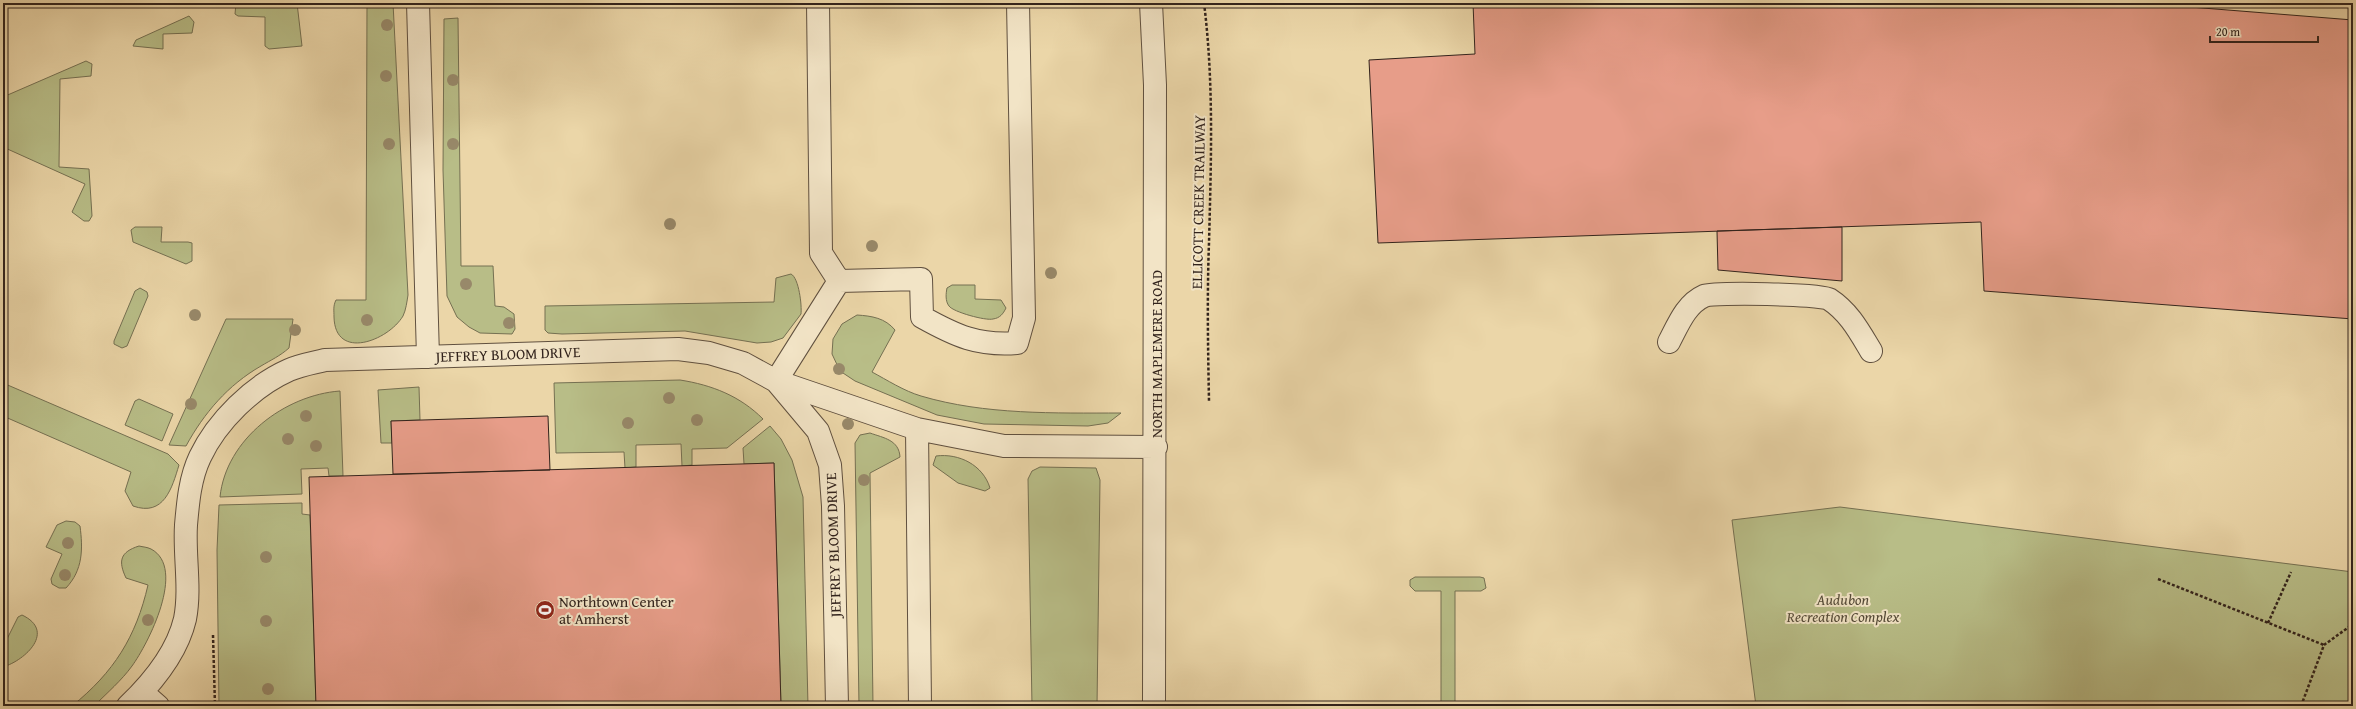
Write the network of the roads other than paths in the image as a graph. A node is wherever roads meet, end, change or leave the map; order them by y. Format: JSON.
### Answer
{"nodes":[{"id":1,"x":418,"y":3,"type":"edge"},
{"id":2,"x":818,"y":3,"type":"edge"},
{"id":3,"x":1018,"y":3,"type":"edge"},
{"id":4,"x":1151,"y":3,"type":"edge"},
{"id":5,"x":839,"y":281,"type":"junction"},
{"id":6,"x":1669,"y":342,"type":"dead end"},
{"id":7,"x":1871,"y":351,"type":"dead end"},
{"id":8,"x":428,"y":357,"type":"junction"},
{"id":9,"x":776,"y":381,"type":"junction"},
{"id":10,"x":917,"y":429,"type":"junction"},
{"id":11,"x":1156,"y":447,"type":"junction"},
{"id":12,"x":142,"y":701,"type":"edge"},
{"id":13,"x":837,"y":706,"type":"edge"},
{"id":14,"x":920,"y":706,"type":"edge"},
{"id":15,"x":1154,"y":706,"type":"edge"}],
"edges":[{"from":1,"to":8,"type":"street"},
{"from":2,"to":5,"type":"street"},
{"from":3,"to":5,"type":"street"},
{"from":4,"to":11,"type":"street","name":"NORTH MAPLEMERE ROAD"},
{"from":5,"to":9,"type":"street"},
{"from":6,"to":7,"type":"street"},
{"from":8,"to":9,"type":"street","name":"JEFFREY BLOOM DRIVE"},
{"from":8,"to":12,"type":"street","name":"JEFFREY BLOOM DRIVE"},
{"from":9,"to":10,"type":"street"},
{"from":9,"to":13,"type":"street","name":"JEFFREY BLOOM DRIVE"},
{"from":10,"to":11,"type":"street"},
{"from":10,"to":14,"type":"street"},
{"from":11,"to":15,"type":"street","name":"NORTH MAPLEMERE ROAD"}]}
